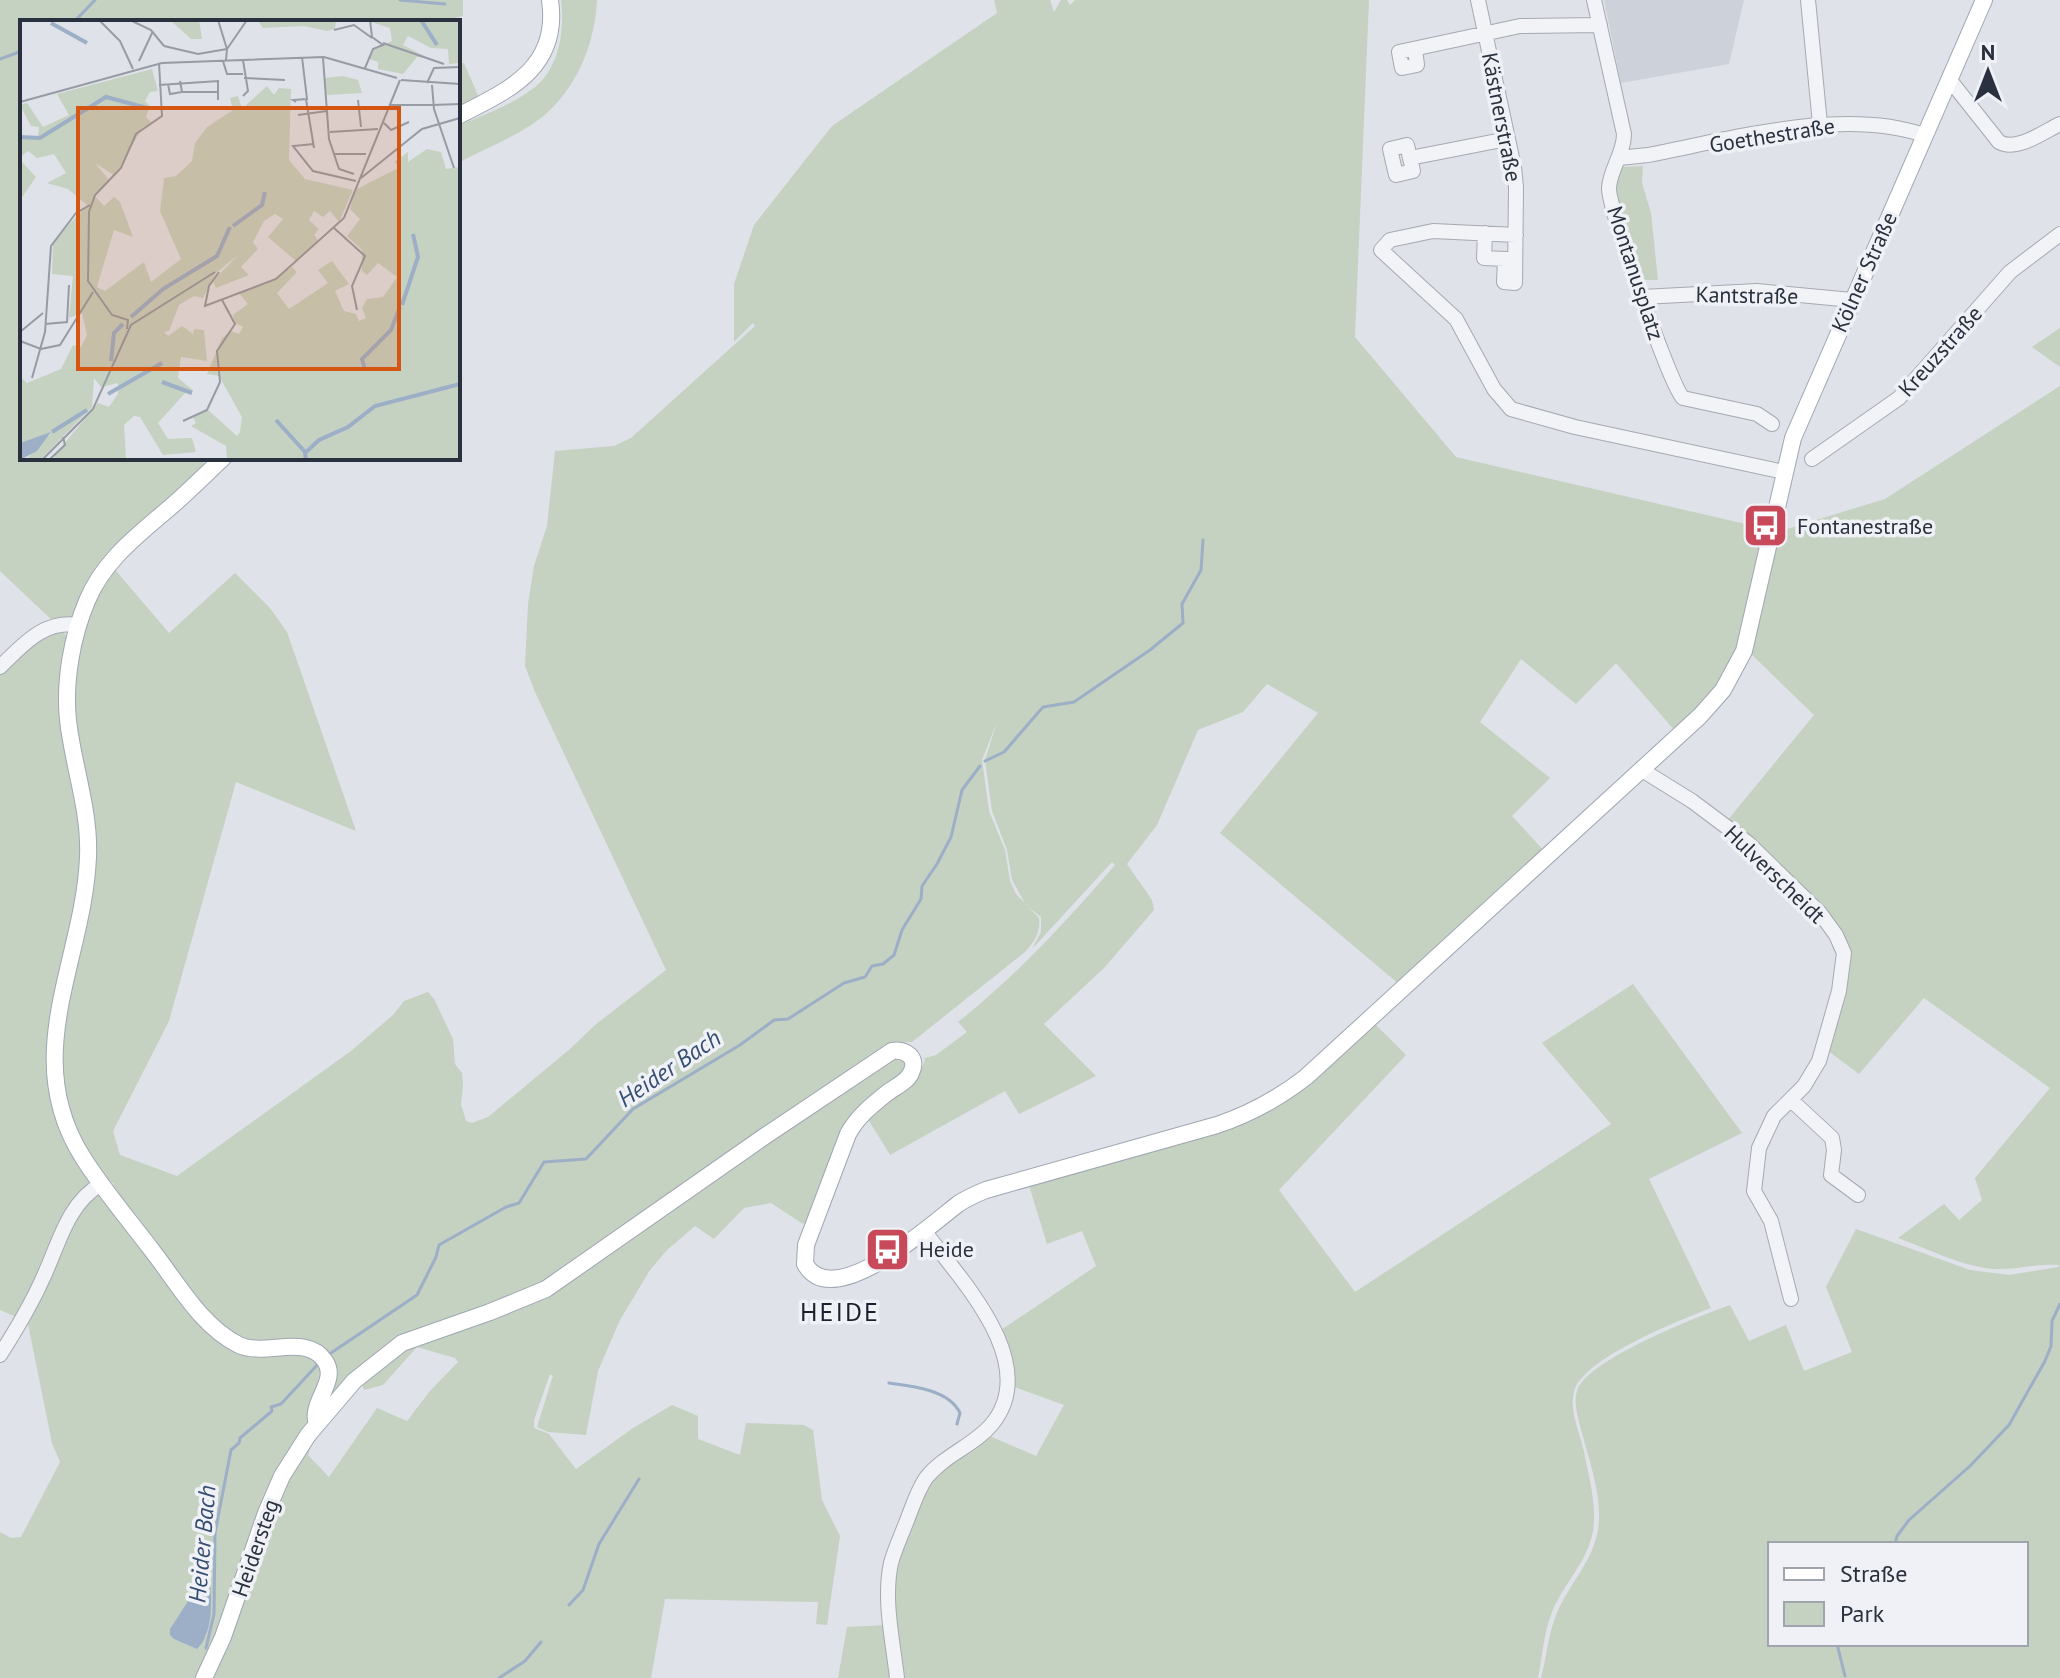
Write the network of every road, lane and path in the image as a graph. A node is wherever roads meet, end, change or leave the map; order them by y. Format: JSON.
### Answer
{"nodes":[{"id":1,"x":550,"y":0,"type":"edge"},
{"id":2,"x":1478,"y":0,"type":"edge"},
{"id":3,"x":1594,"y":0,"type":"edge"},
{"id":4,"x":1808,"y":0,"type":"edge"},
{"id":5,"x":1984,"y":0,"type":"edge"},
{"id":6,"x":1600,"y":25,"type":"junction"},
{"id":7,"x":1486,"y":33,"type":"junction"},
{"id":8,"x":1415,"y":49,"type":"dead end"},
{"id":9,"x":1949,"y":79,"type":"junction"},
{"id":10,"x":460,"y":115,"type":"edge"},
{"id":11,"x":1820,"y":124,"type":"junction"},
{"id":12,"x":2060,"y":124,"type":"edge"},
{"id":13,"x":1924,"y":135,"type":"junction"},
{"id":14,"x":1507,"y":139,"type":"junction"},
{"id":15,"x":1410,"y":158,"type":"dead end"},
{"id":16,"x":1619,"y":158,"type":"junction"},
{"id":17,"x":1485,"y":233,"type":"junction"},
{"id":18,"x":2060,"y":234,"type":"edge"},
{"id":19,"x":1516,"y":235,"type":"junction"},
{"id":20,"x":1642,"y":297,"type":"junction"},
{"id":21,"x":1852,"y":300,"type":"junction"},
{"id":22,"x":1772,"y":424,"type":"dead end"},
{"id":23,"x":1812,"y":459,"type":"dead end"},
{"id":24,"x":221,"y":460,"type":"edge"},
{"id":25,"x":1784,"y":472,"type":"junction"},
{"id":26,"x":79,"y":625,"type":"junction"},
{"id":27,"x":0,"y":667,"type":"edge"},
{"id":28,"x":1642,"y":770,"type":"junction"},
{"id":29,"x":1791,"y":1100,"type":"junction"},
{"id":30,"x":101,"y":1184,"type":"junction"},
{"id":31,"x":1858,"y":1195,"type":"dead end"},
{"id":32,"x":925,"y":1232,"type":"junction"},
{"id":33,"x":1791,"y":1299,"type":"dead end"},
{"id":34,"x":0,"y":1355,"type":"edge"},
{"id":35,"x":317,"y":1424,"type":"junction"},
{"id":36,"x":204,"y":1678,"type":"edge"},
{"id":37,"x":897,"y":1678,"type":"edge"}],
"edges":[{"from":1,"to":10,"type":"main road"},
{"from":2,"to":7,"type":"street","name":"Kästnerstraße"},
{"from":3,"to":6,"type":"street","name":"Montanusplatz"},
{"from":4,"to":11,"type":"street"},
{"from":5,"to":9,"type":"main road","name":"Kölner Straße"},
{"from":6,"to":7,"type":"street"},
{"from":6,"to":16,"type":"street","name":"Montanusplatz"},
{"from":7,"to":8,"type":"street"},
{"from":7,"to":14,"type":"street","name":"Kästnerstraße"},
{"from":9,"to":12,"type":"street"},
{"from":9,"to":13,"type":"main road","name":"Kölner Straße"},
{"from":11,"to":13,"type":"street","name":"Goethestraße"},
{"from":11,"to":16,"type":"street","name":"Goethestraße"},
{"from":13,"to":21,"type":"main road","name":"Kölner Straße"},
{"from":14,"to":15,"type":"street"},
{"from":14,"to":19,"type":"street","name":"Kästnerstraße"},
{"from":16,"to":20,"type":"street","name":"Montanusplatz"},
{"from":17,"to":19,"type":"street"},
{"from":17,"to":19,"type":"street","name":"Kästnerstraße"},
{"from":17,"to":25,"type":"street"},
{"from":18,"to":23,"type":"street","name":"Kreuzstraße"},
{"from":20,"to":21,"type":"street","name":"Kantstraße"},
{"from":20,"to":22,"type":"street","name":"Montanusplatz"},
{"from":21,"to":25,"type":"main road","name":"Kölner Straße"},
{"from":24,"to":26,"type":"main road"},
{"from":25,"to":28,"type":"main road","name":"Kölner Straße"},
{"from":26,"to":27,"type":"street"},
{"from":26,"to":30,"type":"main road"},
{"from":28,"to":29,"type":"street","name":"Hulverscheidt"},
{"from":28,"to":32,"type":"main road","name":"Kölner Straße"},
{"from":29,"to":31,"type":"street"},
{"from":29,"to":33,"type":"street","name":"Hulverscheidt"},
{"from":30,"to":34,"type":"street"},
{"from":30,"to":35,"type":"main road"},
{"from":32,"to":35,"type":"main road","name":"Heidersteg"},
{"from":32,"to":37,"type":"street"},
{"from":35,"to":36,"type":"main road","name":"Heidersteg"}]}
